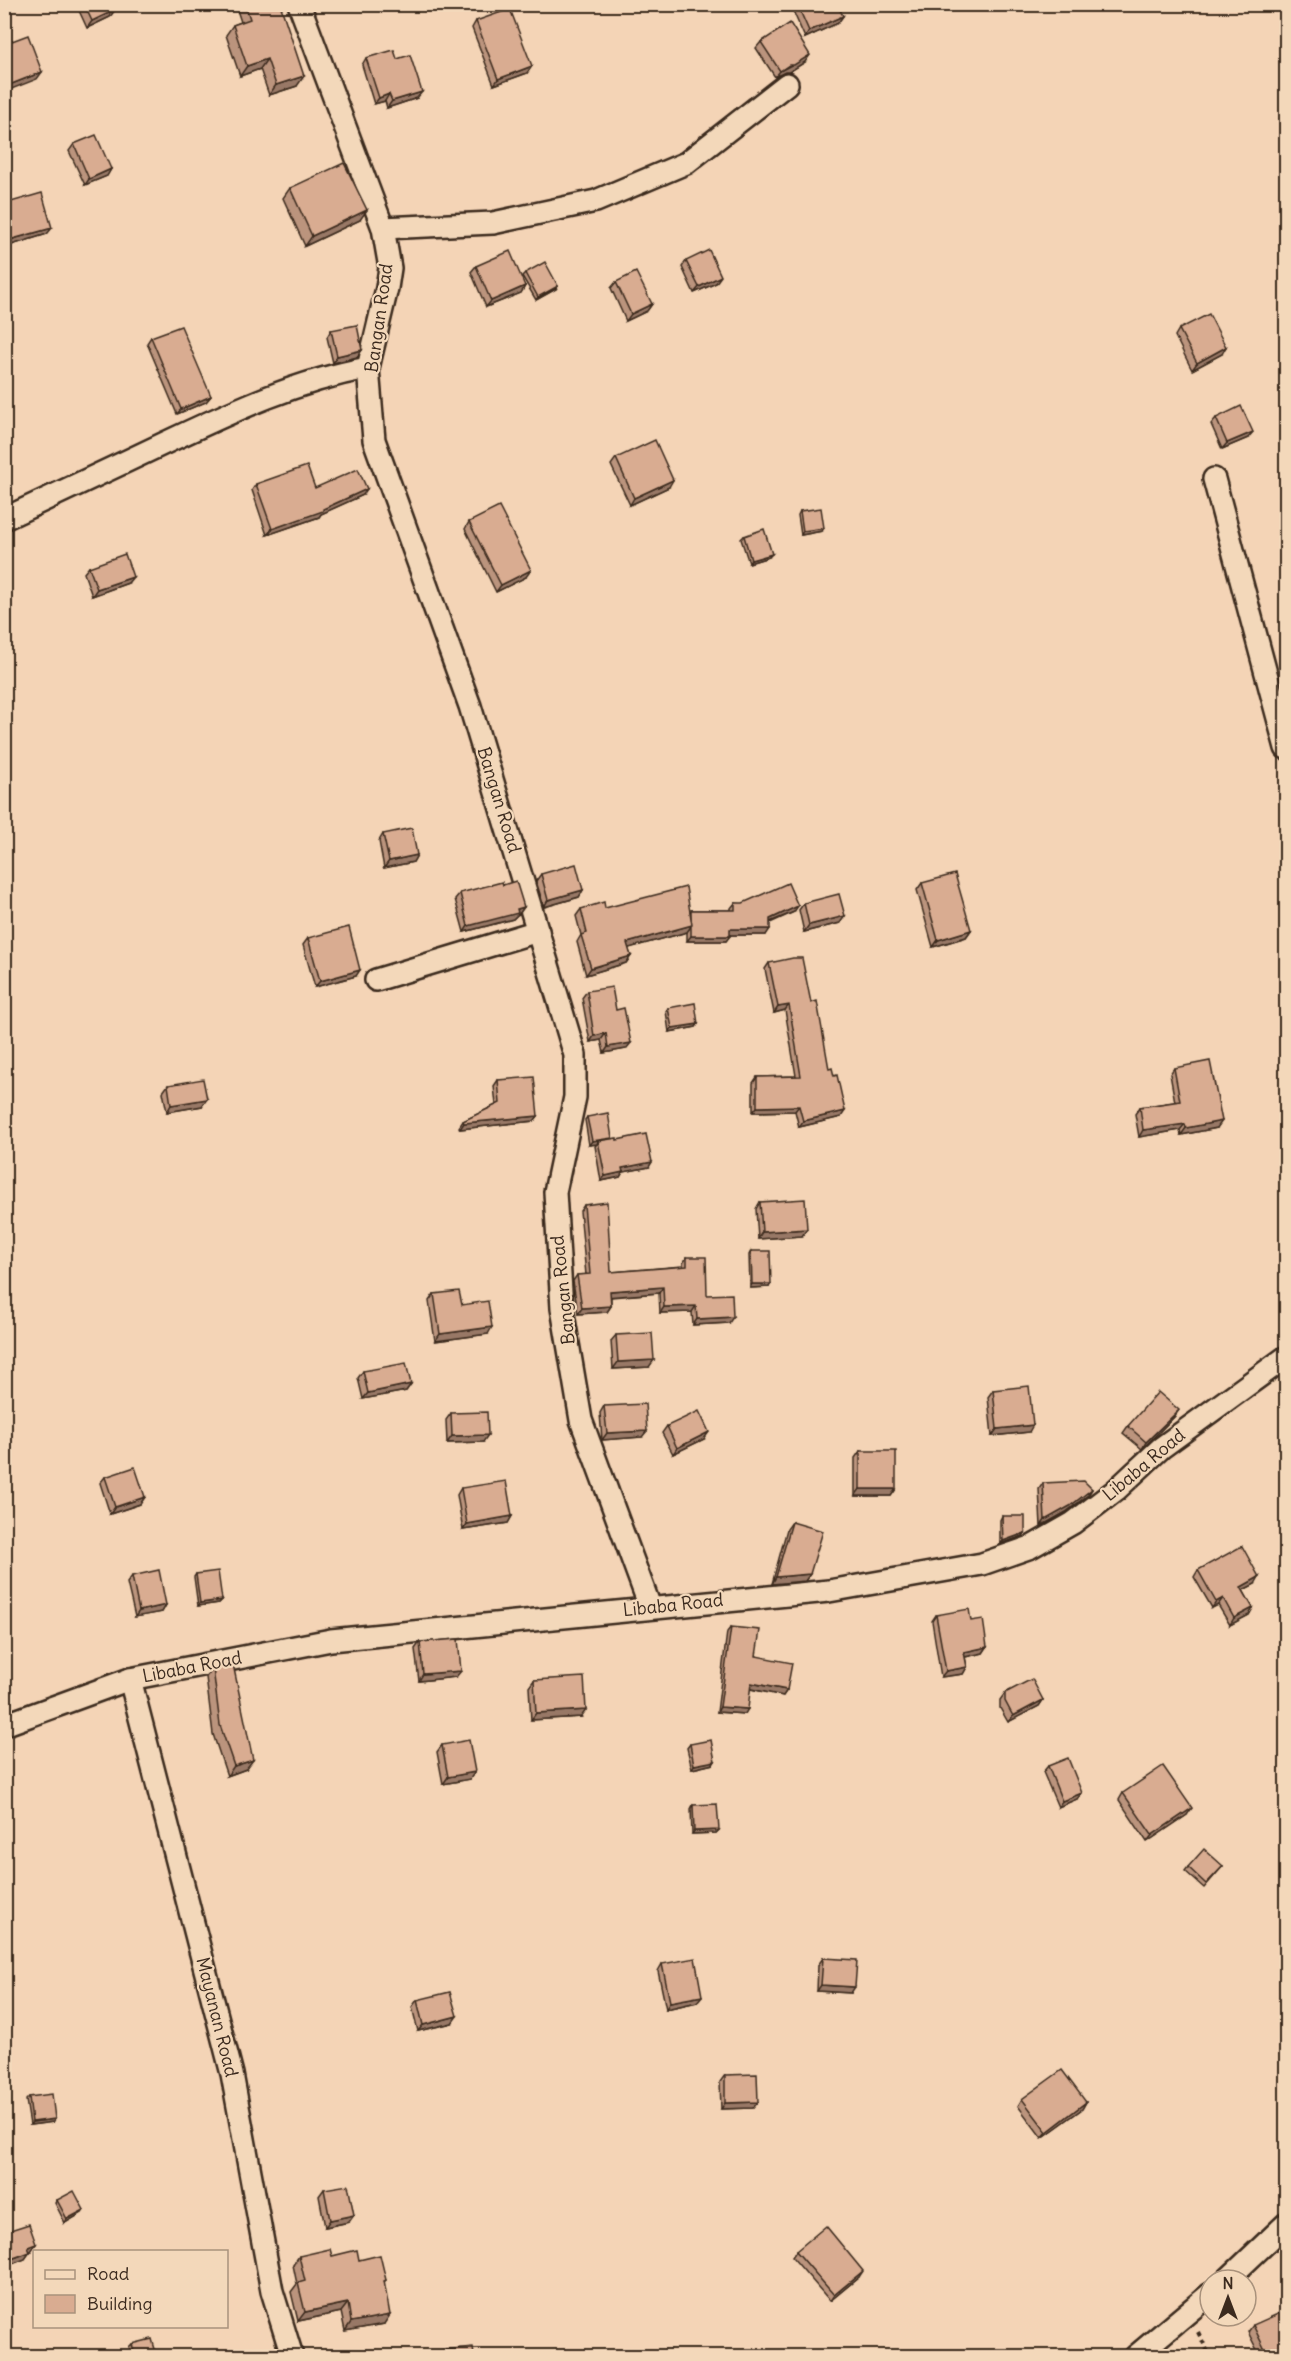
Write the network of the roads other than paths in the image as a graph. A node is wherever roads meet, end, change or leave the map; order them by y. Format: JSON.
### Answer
{"nodes":[{"id":1,"x":298,"y":4,"type":"edge"},
{"id":2,"x":787,"y":84,"type":"dead end"},
{"id":3,"x":383,"y":228,"type":"junction"},
{"id":4,"x":368,"y":368,"type":"junction"},
{"id":5,"x":1214,"y":479,"type":"dead end"},
{"id":6,"x":4,"y":519,"type":"edge"},
{"id":7,"x":1287,"y":748,"type":"edge"},
{"id":8,"x":538,"y":931,"type":"junction"},
{"id":9,"x":376,"y":981,"type":"dead end"},
{"id":10,"x":1287,"y":1357,"type":"edge"},
{"id":11,"x":650,"y":1607,"type":"junction"},
{"id":12,"x":130,"y":1679,"type":"junction"},
{"id":13,"x":4,"y":1725,"type":"edge"},
{"id":14,"x":1287,"y":2224,"type":"edge"},
{"id":15,"x":1240,"y":2268,"type":"edge"},
{"id":16,"x":1198,"y":2304,"type":"edge"},
{"id":17,"x":292,"y":2356,"type":"edge"},
{"id":18,"x":1136,"y":2356,"type":"edge"}],
"edges":[{"from":1,"to":3,"type":"street","name":"Bangan Road"},
{"from":2,"to":3,"type":"street"},
{"from":3,"to":4,"type":"street","name":"Bangan Road"},
{"from":4,"to":6,"type":"street"},
{"from":4,"to":8,"type":"street","name":"Bangan Road"},
{"from":5,"to":7,"type":"street"},
{"from":8,"to":9,"type":"street"},
{"from":8,"to":11,"type":"street","name":"Bangan Road"},
{"from":10,"to":11,"type":"street","name":"Libaba Road"},
{"from":11,"to":12,"type":"street","name":"Libaba Road"},
{"from":12,"to":13,"type":"street","name":"Libaba Road"},
{"from":12,"to":17,"type":"street","name":"Mayanan Road"},
{"from":14,"to":15,"type":"street"},
{"from":16,"to":18,"type":"street"}]}
